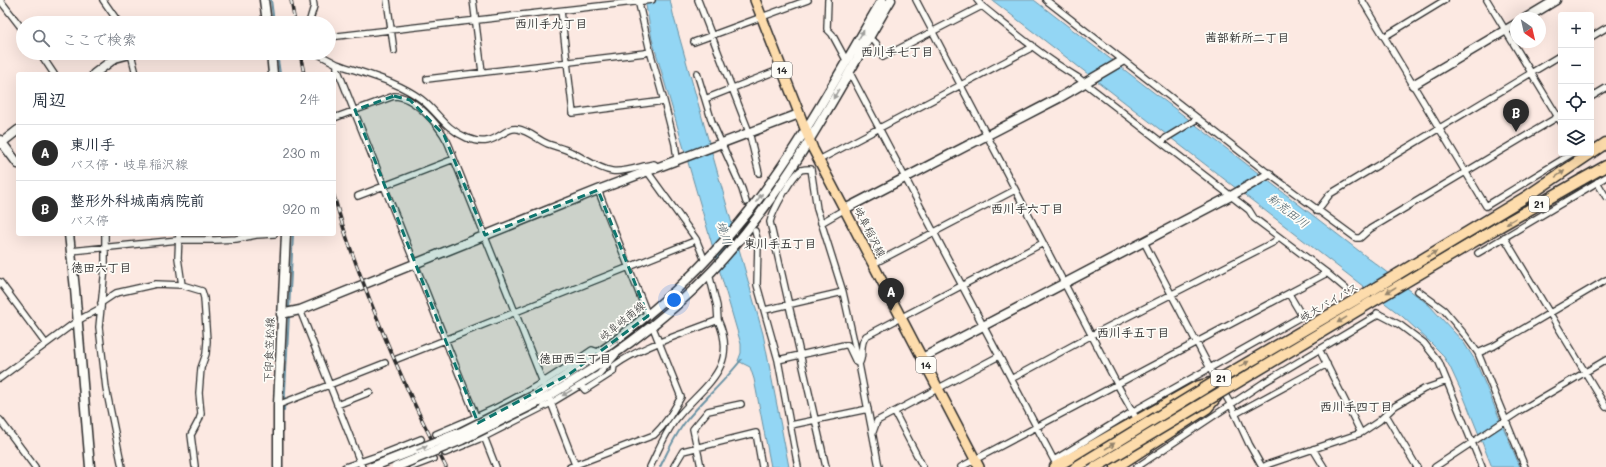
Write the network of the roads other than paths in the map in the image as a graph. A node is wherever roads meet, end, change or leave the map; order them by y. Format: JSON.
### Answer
{"nodes":[{"id":1,"x":0,"y":0,"type":"edge"},
{"id":2,"x":103,"y":0,"type":"edge"},
{"id":3,"x":264,"y":0,"type":"edge"},
{"id":4,"x":313,"y":0,"type":"edge"},
{"id":5,"x":387,"y":0,"type":"edge"},
{"id":6,"x":473,"y":0,"type":"edge"},
{"id":7,"x":652,"y":0,"type":"edge"},
{"id":8,"x":698,"y":0,"type":"edge"},
{"id":9,"x":755,"y":0,"type":"edge"},
{"id":10,"x":808,"y":0,"type":"edge"},
{"id":11,"x":828,"y":0,"type":"edge"},
{"id":12,"x":882,"y":0,"type":"edge"},
{"id":13,"x":891,"y":0,"type":"edge"},
{"id":14,"x":916,"y":0,"type":"edge"},
{"id":15,"x":978,"y":0,"type":"edge"},
{"id":16,"x":1046,"y":0,"type":"edge"},
{"id":17,"x":1362,"y":0,"type":"edge"},
{"id":18,"x":1445,"y":0,"type":"edge"},
{"id":19,"x":1487,"y":0,"type":"edge"},
{"id":20,"x":1556,"y":0,"type":"edge"},
{"id":21,"x":639,"y":1,"type":"edge"},
{"id":22,"x":982,"y":6,"type":"junction"},
{"id":23,"x":561,"y":10,"type":"junction"},
{"id":24,"x":1536,"y":12,"type":"edge"},
{"id":25,"x":114,"y":16,"type":"edge"},
{"id":26,"x":266,"y":16,"type":"edge"},
{"id":27,"x":311,"y":16,"type":"edge"},
{"id":28,"x":761,"y":18,"type":"junction"},
{"id":29,"x":16,"y":21,"type":"edge"},
{"id":30,"x":475,"y":21,"type":"junction"},
{"id":31,"x":1510,"y":28,"type":"edge"},
{"id":32,"x":1606,"y":28,"type":"edge"},
{"id":33,"x":391,"y":30,"type":"junction"},
{"id":34,"x":1506,"y":30,"type":"junction"},
{"id":35,"x":932,"y":31,"type":"junction"},
{"id":36,"x":712,"y":35,"type":"junction"},
{"id":37,"x":1594,"y":35,"type":"edge"},
{"id":38,"x":336,"y":36,"type":"edge"},
{"id":39,"x":1384,"y":37,"type":"junction"},
{"id":40,"x":868,"y":38,"type":"junction"},
{"id":41,"x":694,"y":42,"type":"dead end"},
{"id":42,"x":1032,"y":46,"type":"junction"},
{"id":43,"x":394,"y":51,"type":"dead end"},
{"id":44,"x":650,"y":51,"type":"junction"},
{"id":45,"x":1558,"y":57,"type":"edge"},
{"id":46,"x":45,"y":60,"type":"edge"},
{"id":47,"x":113,"y":60,"type":"edge"},
{"id":48,"x":132,"y":60,"type":"edge"},
{"id":49,"x":272,"y":60,"type":"edge"},
{"id":50,"x":330,"y":60,"type":"edge"},
{"id":51,"x":846,"y":60,"type":"junction"},
{"id":52,"x":568,"y":62,"type":"junction"},
{"id":53,"x":1120,"y":62,"type":"junction"},
{"id":54,"x":338,"y":64,"type":"junction"},
{"id":55,"x":781,"y":69,"type":"junction"},
{"id":56,"x":849,"y":71,"type":"junction"},
{"id":57,"x":53,"y":72,"type":"edge"},
{"id":58,"x":99,"y":72,"type":"edge"},
{"id":59,"x":136,"y":72,"type":"edge"},
{"id":60,"x":274,"y":72,"type":"edge"},
{"id":61,"x":482,"y":72,"type":"junction"},
{"id":62,"x":697,"y":72,"type":"dead end"},
{"id":63,"x":1531,"y":73,"type":"junction"},
{"id":64,"x":427,"y":79,"type":"dead end"},
{"id":65,"x":1087,"y":83,"type":"junction"},
{"id":66,"x":1413,"y":85,"type":"junction"},
{"id":67,"x":961,"y":86,"type":"junction"},
{"id":68,"x":732,"y":88,"type":"junction"},
{"id":69,"x":1606,"y":88,"type":"edge"},
{"id":70,"x":1594,"y":94,"type":"edge"},
{"id":71,"x":705,"y":99,"type":"junction"},
{"id":72,"x":664,"y":101,"type":"junction"},
{"id":73,"x":355,"y":110,"type":"junction"},
{"id":74,"x":799,"y":114,"type":"junction"},
{"id":75,"x":1558,"y":114,"type":"edge"},
{"id":76,"x":336,"y":117,"type":"edge"},
{"id":77,"x":1558,"y":117,"type":"edge"},
{"id":78,"x":1195,"y":121,"type":"junction"},
{"id":79,"x":1439,"y":128,"type":"junction"},
{"id":80,"x":805,"y":129,"type":"junction"},
{"id":81,"x":880,"y":129,"type":"junction"},
{"id":82,"x":16,"y":131,"type":"edge"},
{"id":83,"x":749,"y":132,"type":"junction"},
{"id":84,"x":987,"y":135,"type":"junction"},
{"id":85,"x":810,"y":140,"type":"junction"},
{"id":86,"x":1164,"y":140,"type":"junction"},
{"id":87,"x":1,"y":142,"type":"edge"},
{"id":88,"x":1606,"y":143,"type":"edge"},
{"id":89,"x":718,"y":144,"type":"junction"},
{"id":90,"x":1594,"y":151,"type":"edge"},
{"id":91,"x":1568,"y":156,"type":"edge"},
{"id":92,"x":1586,"y":156,"type":"edge"},
{"id":93,"x":679,"y":158,"type":"junction"},
{"id":94,"x":454,"y":159,"type":"junction"},
{"id":95,"x":819,"y":160,"type":"junction"},
{"id":96,"x":16,"y":161,"type":"edge"},
{"id":97,"x":1606,"y":166,"type":"edge"},
{"id":98,"x":658,"y":167,"type":"junction"},
{"id":99,"x":647,"y":171,"type":"junction"},
{"id":100,"x":1465,"y":172,"type":"junction"},
{"id":101,"x":760,"y":173,"type":"dead end"},
{"id":102,"x":1266,"y":176,"type":"junction"},
{"id":103,"x":1606,"y":177,"type":"edge"},
{"id":104,"x":905,"y":179,"type":"junction"},
{"id":105,"x":1597,"y":182,"type":"junction"},
{"id":106,"x":384,"y":186,"type":"junction"},
{"id":107,"x":598,"y":190,"type":"junction"},
{"id":108,"x":1015,"y":190,"type":"junction"},
{"id":109,"x":1233,"y":195,"type":"junction"},
{"id":110,"x":358,"y":196,"type":"dead end"},
{"id":111,"x":1606,"y":197,"type":"edge"},
{"id":112,"x":746,"y":202,"type":"dead end"},
{"id":113,"x":845,"y":210,"type":"junction"},
{"id":114,"x":1317,"y":211,"type":"junction"},
{"id":115,"x":821,"y":223,"type":"junction"},
{"id":116,"x":755,"y":231,"type":"dead end"},
{"id":117,"x":935,"y":232,"type":"junction"},
{"id":118,"x":69,"y":236,"type":"edge"},
{"id":119,"x":105,"y":236,"type":"edge"},
{"id":120,"x":251,"y":236,"type":"edge"},
{"id":121,"x":286,"y":236,"type":"edge"},
{"id":122,"x":485,"y":236,"type":"junction"},
{"id":123,"x":178,"y":237,"type":"edge"},
{"id":124,"x":1278,"y":237,"type":"junction"},
{"id":125,"x":1504,"y":237,"type":"junction"},
{"id":126,"x":692,"y":242,"type":"dead end"},
{"id":127,"x":1144,"y":242,"type":"junction"},
{"id":128,"x":1043,"y":243,"type":"junction"},
{"id":129,"x":105,"y":248,"type":"junction"},
{"id":130,"x":71,"y":251,"type":"junction"},
{"id":131,"x":1478,"y":253,"type":"dead end"},
{"id":132,"x":706,"y":259,"type":"junction"},
{"id":133,"x":415,"y":263,"type":"junction"},
{"id":134,"x":873,"y":264,"type":"junction"},
{"id":135,"x":628,"y":266,"type":"junction"},
{"id":136,"x":710,"y":273,"type":"junction"},
{"id":137,"x":1327,"y":273,"type":"junction"},
{"id":138,"x":1606,"y":280,"type":"edge"},
{"id":139,"x":0,"y":282,"type":"edge"},
{"id":140,"x":1065,"y":284,"type":"junction"},
{"id":141,"x":182,"y":285,"type":"junction"},
{"id":142,"x":962,"y":286,"type":"junction"},
{"id":143,"x":1346,"y":289,"type":"tunnel mouth"},
{"id":144,"x":1418,"y":291,"type":"dead end"},
{"id":145,"x":843,"y":292,"type":"junction"},
{"id":146,"x":1289,"y":294,"type":"junction"},
{"id":147,"x":1171,"y":295,"type":"junction"},
{"id":148,"x":790,"y":304,"type":"junction"},
{"id":149,"x":101,"y":305,"type":"junction"},
{"id":150,"x":765,"y":310,"type":"junction"},
{"id":151,"x":298,"y":311,"type":"junction"},
{"id":152,"x":515,"y":312,"type":"junction"},
{"id":153,"x":1550,"y":313,"type":"junction"},
{"id":154,"x":282,"y":314,"type":"junction"},
{"id":155,"x":648,"y":316,"type":"junction"},
{"id":156,"x":901,"y":318,"type":"junction"},
{"id":157,"x":718,"y":320,"type":"junction"},
{"id":158,"x":77,"y":322,"type":"junction"},
{"id":159,"x":652,"y":325,"type":"junction"},
{"id":160,"x":983,"y":326,"type":"junction"},
{"id":161,"x":1092,"y":335,"type":"junction"},
{"id":162,"x":445,"y":340,"type":"junction"},
{"id":163,"x":1197,"y":343,"type":"junction"},
{"id":164,"x":46,"y":344,"type":"junction"},
{"id":165,"x":659,"y":344,"type":"junction"},
{"id":166,"x":1319,"y":348,"type":"junction"},
{"id":167,"x":619,"y":351,"type":"junction"},
{"id":168,"x":601,"y":353,"type":"junction"},
{"id":169,"x":1478,"y":353,"type":"junction"},
{"id":170,"x":801,"y":354,"type":"junction"},
{"id":171,"x":998,"y":356,"type":"junction"},
{"id":172,"x":922,"y":358,"type":"junction"},
{"id":173,"x":397,"y":359,"type":"dead end"},
{"id":174,"x":778,"y":360,"type":"junction"},
{"id":175,"x":1606,"y":360,"type":"edge"},
{"id":176,"x":385,"y":363,"type":"dead end"},
{"id":177,"x":859,"y":364,"type":"junction"},
{"id":178,"x":1327,"y":364,"type":"junction"},
{"id":179,"x":1210,"y":368,"type":"junction"},
{"id":180,"x":1585,"y":372,"type":"junction"},
{"id":181,"x":0,"y":378,"type":"edge"},
{"id":182,"x":1011,"y":379,"type":"junction"},
{"id":183,"x":1447,"y":381,"type":"junction"},
{"id":184,"x":1213,"y":382,"type":"junction"},
{"id":185,"x":544,"y":384,"type":"junction"},
{"id":186,"x":581,"y":384,"type":"junction"},
{"id":187,"x":1117,"y":384,"type":"junction"},
{"id":188,"x":329,"y":385,"type":"junction"},
{"id":189,"x":938,"y":388,"type":"junction"},
{"id":190,"x":370,"y":392,"type":"dead end"},
{"id":191,"x":1219,"y":392,"type":"junction"},
{"id":192,"x":551,"y":401,"type":"junction"},
{"id":193,"x":279,"y":404,"type":"junction"},
{"id":194,"x":741,"y":404,"type":"dead end"},
{"id":195,"x":337,"y":405,"type":"junction"},
{"id":196,"x":1231,"y":405,"type":"junction"},
{"id":197,"x":1606,"y":407,"type":"edge"},
{"id":198,"x":868,"y":409,"type":"junction"},
{"id":199,"x":1132,"y":412,"type":"junction"},
{"id":200,"x":895,"y":413,"type":"junction"},
{"id":201,"x":1235,"y":414,"type":"junction"},
{"id":202,"x":1386,"y":415,"type":"junction"},
{"id":203,"x":476,"y":417,"type":"junction"},
{"id":204,"x":1136,"y":418,"type":"dead end"},
{"id":205,"x":0,"y":420,"type":"edge"},
{"id":206,"x":816,"y":420,"type":"junction"},
{"id":207,"x":1505,"y":421,"type":"junction"},
{"id":208,"x":791,"y":425,"type":"junction"},
{"id":209,"x":1036,"y":427,"type":"junction"},
{"id":210,"x":873,"y":432,"type":"junction"},
{"id":211,"x":1360,"y":433,"type":"junction"},
{"id":212,"x":436,"y":434,"type":"dead end"},
{"id":213,"x":484,"y":437,"type":"junction"},
{"id":214,"x":421,"y":438,"type":"dead end"},
{"id":215,"x":1475,"y":441,"type":"junction"},
{"id":216,"x":697,"y":448,"type":"junction"},
{"id":217,"x":1153,"y":448,"type":"dead end"},
{"id":218,"x":1313,"y":449,"type":"junction"},
{"id":219,"x":445,"y":453,"type":"dead end"},
{"id":220,"x":1157,"y":454,"type":"junction"},
{"id":221,"x":433,"y":459,"type":"dead end"},
{"id":222,"x":977,"y":463,"type":"edge"},
{"id":223,"x":361,"y":464,"type":"edge"},
{"id":224,"x":1055,"y":464,"type":"edge"},
{"id":225,"x":574,"y":466,"type":"edge"},
{"id":226,"x":674,"y":466,"type":"edge"},
{"id":227,"x":35,"y":467,"type":"edge"},
{"id":228,"x":90,"y":467,"type":"edge"},
{"id":229,"x":122,"y":467,"type":"edge"},
{"id":230,"x":195,"y":467,"type":"edge"},
{"id":231,"x":278,"y":467,"type":"edge"},
{"id":232,"x":345,"y":467,"type":"edge"},
{"id":233,"x":372,"y":467,"type":"edge"},
{"id":234,"x":396,"y":467,"type":"edge"},
{"id":235,"x":412,"y":467,"type":"edge"},
{"id":236,"x":496,"y":467,"type":"edge"},
{"id":237,"x":650,"y":467,"type":"edge"},
{"id":238,"x":701,"y":467,"type":"edge"},
{"id":239,"x":762,"y":467,"type":"edge"},
{"id":240,"x":798,"y":467,"type":"edge"},
{"id":241,"x":826,"y":467,"type":"edge"},
{"id":242,"x":875,"y":467,"type":"edge"},
{"id":243,"x":879,"y":467,"type":"edge"},
{"id":244,"x":923,"y":467,"type":"edge"},
{"id":245,"x":961,"y":467,"type":"edge"},
{"id":246,"x":1076,"y":467,"type":"edge"},
{"id":247,"x":1096,"y":467,"type":"edge"},
{"id":248,"x":1116,"y":467,"type":"edge"},
{"id":249,"x":1137,"y":467,"type":"edge"},
{"id":250,"x":1263,"y":467,"type":"edge"},
{"id":251,"x":1324,"y":467,"type":"edge"},
{"id":252,"x":1417,"y":467,"type":"edge"},
{"id":253,"x":1435,"y":467,"type":"edge"},
{"id":254,"x":1482,"y":467,"type":"edge"},
{"id":255,"x":1525,"y":467,"type":"edge"}],
"edges":[{"from":1,"to":29,"type":"street"},
{"from":2,"to":25,"type":"street"},
{"from":3,"to":26,"type":"street"},
{"from":4,"to":27,"type":"street"},
{"from":5,"to":33,"type":"street"},
{"from":6,"to":30,"type":"street"},
{"from":7,"to":21,"type":"street"},
{"from":8,"to":36,"type":"street"},
{"from":9,"to":28,"type":"main road","name":"岐阜稲沢線","number":"14"},
{"from":10,"to":28,"type":"street"},
{"from":11,"to":51,"type":"street"},
{"from":51,"to":12,"type":"street","name":"岐阜岐南線","one_way":true},
{"from":13,"to":40,"type":"street","name":"岐阜岐南線"},
{"from":14,"to":35,"type":"street"},
{"from":15,"to":22,"type":"street"},
{"from":16,"to":53,"type":"street"},
{"from":17,"to":39,"type":"street"},
{"from":18,"to":39,"type":"street"},
{"from":19,"to":34,"type":"street"},
{"from":20,"to":24,"type":"street"},
{"from":21,"to":23,"type":"street"},
{"from":21,"to":44,"type":"street"},
{"from":22,"to":35,"type":"street"},
{"from":22,"to":42,"type":"street"},
{"from":23,"to":30,"type":"street"},
{"from":23,"to":52,"type":"street"},
{"from":28,"to":36,"type":"street"},
{"from":28,"to":55,"type":"main road","name":"岐阜稲沢線","number":"14"},
{"from":30,"to":33,"type":"street"},
{"from":30,"to":61,"type":"street"},
{"from":31,"to":34,"type":"street"},
{"from":32,"to":37,"type":"street"},
{"from":33,"to":38,"type":"street"},
{"from":33,"to":43,"type":"street"},
{"from":34,"to":63,"type":"street"},
{"from":34,"to":66,"type":"street"},
{"from":35,"to":40,"type":"street"},
{"from":35,"to":67,"type":"street"},
{"from":36,"to":41,"type":"street"},
{"from":36,"to":68,"type":"street"},
{"from":39,"to":66,"type":"street"},
{"from":40,"to":56,"type":"street","name":"岐阜岐南線"},
{"from":42,"to":65,"type":"street"},
{"from":42,"to":67,"type":"street"},
{"from":44,"to":52,"type":"street"},
{"from":44,"to":72,"type":"street"},
{"from":45,"to":63,"type":"street"},
{"from":46,"to":57,"type":"street"},
{"from":47,"to":58,"type":"street"},
{"from":48,"to":59,"type":"street"},
{"from":49,"to":60,"type":"street"},
{"from":50,"to":54,"type":"street"},
{"from":51,"to":80,"type":"street","name":"岐阜岐南線"},
{"from":52,"to":61,"type":"street"},
{"from":52,"to":72,"type":"street"},
{"from":53,"to":65,"type":"street"},
{"from":53,"to":78,"type":"street"},
{"from":54,"to":73,"type":"street"},
{"from":54,"to":98,"type":"street"},
{"from":55,"to":68,"type":"street"},
{"from":55,"to":74,"type":"main road","name":"岐阜稲沢線","number":"14"},
{"from":56,"to":81,"type":"street"},
{"from":56,"to":85,"type":"street","name":"岐阜岐南線","one_way":true},
{"from":61,"to":64,"type":"street"},
{"from":62,"to":71,"type":"street"},
{"from":63,"to":75,"type":"street"},
{"from":63,"to":79,"type":"street"},
{"from":65,"to":84,"type":"street"},
{"from":65,"to":86,"type":"street"},
{"from":66,"to":79,"type":"street"},
{"from":67,"to":81,"type":"street"},
{"from":67,"to":84,"type":"street"},
{"from":68,"to":71,"type":"street"},
{"from":68,"to":83,"type":"street"},
{"from":69,"to":70,"type":"street"},
{"from":71,"to":89,"type":"street"},
{"from":72,"to":93,"type":"street"},
{"from":73,"to":76,"type":"street"},
{"from":73,"to":94,"type":"street"},
{"from":73,"to":106,"type":"street"},
{"from":74,"to":80,"type":"main road","name":"岐阜稲沢線","number":"14"},
{"from":74,"to":83,"type":"street"},
{"from":77,"to":100,"type":"street"},
{"from":78,"to":86,"type":"street"},
{"from":78,"to":102,"type":"street"},
{"from":79,"to":100,"type":"street"},
{"from":79,"to":114,"type":"street"},
{"from":80,"to":85,"type":"main road","name":"岐阜稲沢線","number":"14"},
{"from":132,"to":80,"type":"street","name":"岐阜岐南線","one_way":true},
{"from":81,"to":95,"type":"street"},
{"from":81,"to":104,"type":"street"},
{"from":82,"to":87,"type":"street"},
{"from":83,"to":89,"type":"street"},
{"from":83,"to":101,"type":"street"},
{"from":84,"to":104,"type":"street"},
{"from":84,"to":108,"type":"street"},
{"from":85,"to":95,"type":"main road","name":"岐阜稲沢線","number":"14"},
{"from":85,"to":136,"type":"street","name":"岐阜岐南線"},
{"from":86,"to":109,"type":"street"},
{"from":87,"to":96,"type":"street"},
{"from":88,"to":90,"type":"highway","name":"岐大バイパス","number":"21"},
{"from":89,"to":93,"type":"street"},
{"from":89,"to":112,"type":"street"},
{"from":91,"to":100,"type":"street"},
{"from":184,"to":92,"type":"highway","name":"岐大バイパス","number":"21","one_way":true,"bridge":true},
{"from":93,"to":98,"type":"street"},
{"from":94,"to":106,"type":"street"},
{"from":94,"to":122,"type":"street"},
{"from":95,"to":113,"type":"main road","name":"岐阜稲沢線","number":"14"},
{"from":97,"to":191,"type":"highway","name":"岐大バイパス","number":"21","one_way":true,"bridge":true},
{"from":98,"to":99,"type":"street"},
{"from":99,"to":107,"type":"street"},
{"from":99,"to":132,"type":"street"},
{"from":100,"to":114,"type":"street"},
{"from":102,"to":109,"type":"street"},
{"from":102,"to":114,"type":"street"},
{"from":103,"to":105,"type":"street"},
{"from":104,"to":113,"type":"street"},
{"from":104,"to":117,"type":"street"},
{"from":105,"to":111,"type":"street"},
{"from":105,"to":125,"type":"street"},
{"from":106,"to":110,"type":"street"},
{"from":106,"to":133,"type":"street"},
{"from":107,"to":122,"type":"street"},
{"from":107,"to":135,"type":"street"},
{"from":108,"to":117,"type":"street"},
{"from":108,"to":128,"type":"street"},
{"from":109,"to":124,"type":"street"},
{"from":109,"to":127,"type":"street"},
{"from":113,"to":115,"type":"street"},
{"from":113,"to":134,"type":"main road","name":"岐阜稲沢線","number":"14"},
{"from":115,"to":145,"type":"street"},
{"from":115,"to":148,"type":"street"},
{"from":116,"to":150,"type":"street"},
{"from":117,"to":134,"type":"street"},
{"from":117,"to":142,"type":"street"},
{"from":118,"to":130,"type":"street"},
{"from":119,"to":129,"type":"street"},
{"from":120,"to":123,"type":"street"},
{"from":121,"to":154,"type":"street","name":"下印食笠松線"},
{"from":122,"to":133,"type":"street"},
{"from":122,"to":152,"type":"street"},
{"from":123,"to":129,"type":"street"},
{"from":123,"to":141,"type":"street"},
{"from":124,"to":137,"type":"street"},
{"from":124,"to":147,"type":"street"},
{"from":125,"to":131,"type":"street"},
{"from":125,"to":153,"type":"street"},
{"from":126,"to":135,"type":"street"},
{"from":127,"to":140,"type":"street"},
{"from":127,"to":147,"type":"street"},
{"from":128,"to":140,"type":"street"},
{"from":128,"to":142,"type":"street"},
{"from":129,"to":130,"type":"street"},
{"from":129,"to":149,"type":"street"},
{"from":130,"to":158,"type":"street"},
{"from":132,"to":155,"type":"street","name":"岐阜岐南線"},
{"from":133,"to":151,"type":"street"},
{"from":133,"to":162,"type":"street"},
{"from":134,"to":156,"type":"main road","name":"岐阜稲沢線","number":"14"},
{"from":135,"to":152,"type":"street"},
{"from":135,"to":155,"type":"street"},
{"from":136,"to":157,"type":"street"},
{"from":136,"to":159,"type":"street","name":"岐阜岐南線"},
{"from":137,"to":143,"type":"street"},
{"from":137,"to":146,"type":"street"},
{"from":138,"to":153,"type":"street"},
{"from":139,"to":164,"type":"street"},
{"from":140,"to":160,"type":"street"},
{"from":140,"to":161,"type":"street"},
{"from":141,"to":149,"type":"street"},
{"from":141,"to":230,"type":"street"},
{"from":142,"to":156,"type":"street"},
{"from":142,"to":160,"type":"street"},
{"from":144,"to":169,"type":"street"},
{"from":145,"to":148,"type":"street"},
{"from":145,"to":177,"type":"street"},
{"from":146,"to":163,"type":"street"},
{"from":146,"to":179,"type":"street"},
{"from":147,"to":161,"type":"street"},
{"from":147,"to":163,"type":"street"},
{"from":148,"to":150,"type":"street"},
{"from":148,"to":170,"type":"street"},
{"from":149,"to":158,"type":"street"},
{"from":149,"to":229,"type":"street"},
{"from":150,"to":174,"type":"street"},
{"from":151,"to":154,"type":"street"},
{"from":151,"to":188,"type":"street"},
{"from":152,"to":162,"type":"street"},
{"from":152,"to":185,"type":"street"},
{"from":153,"to":169,"type":"street"},
{"from":153,"to":180,"type":"street"},
{"from":154,"to":193,"type":"street","name":"下印食笠松線"},
{"from":168,"to":155,"type":"street","name":"岐阜岐南線","one_way":true},
{"from":156,"to":172,"type":"main road","name":"岐阜稲沢線","number":"14"},
{"from":156,"to":177,"type":"street"},
{"from":157,"to":165,"type":"street"},
{"from":157,"to":237,"type":"street"},
{"from":158,"to":164,"type":"street"},
{"from":158,"to":228,"type":"street"},
{"from":159,"to":165,"type":"street"},
{"from":159,"to":167,"type":"street","name":"岐阜岐南線"},
{"from":160,"to":171,"type":"street"},
{"from":160,"to":172,"type":"street"},
{"from":161,"to":182,"type":"street"},
{"from":161,"to":187,"type":"street"},
{"from":162,"to":173,"type":"street"},
{"from":162,"to":203,"type":"street"},
{"from":163,"to":179,"type":"street"},
{"from":163,"to":187,"type":"street"},
{"from":164,"to":181,"type":"street"},
{"from":165,"to":186,"type":"street"},
{"from":165,"to":225,"type":"street"},
{"from":166,"to":178,"type":"street"},
{"from":166,"to":183,"type":"street"},
{"from":166,"to":196,"type":"street"},
{"from":167,"to":186,"type":"street"},
{"from":167,"to":234,"type":"street","name":"岐阜岐南線","bridge":true},
{"from":168,"to":185,"type":"street"},
{"from":233,"to":168,"type":"street","name":"岐阜岐南線","one_way":true,"bridge":true},
{"from":169,"to":207,"type":"street"},
{"from":170,"to":174,"type":"street"},
{"from":170,"to":177,"type":"street"},
{"from":170,"to":206,"type":"street"},
{"from":171,"to":182,"type":"street"},
{"from":171,"to":189,"type":"street"},
{"from":172,"to":189,"type":"main road","name":"岐阜稲沢線","number":"14"},
{"from":174,"to":208,"type":"street"},
{"from":175,"to":180,"type":"street"},
{"from":176,"to":188,"type":"street"},
{"from":177,"to":198,"type":"street"},
{"from":178,"to":201,"type":"street"},
{"from":178,"to":211,"type":"street"},
{"from":179,"to":196,"type":"street"},
{"from":179,"to":199,"type":"street"},
{"from":180,"to":197,"type":"street"},
{"from":180,"to":207,"type":"street"},
{"from":182,"to":209,"type":"street"},
{"from":183,"to":202,"type":"street"},
{"from":183,"to":215,"type":"street"},
{"from":184,"to":224,"type":"highway","number":"21"},
{"from":246,"to":184,"type":"highway","name":"岐大バイパス","number":"21","one_way":true,"bridge":true},
{"from":185,"to":203,"type":"street"},
{"from":186,"to":192,"type":"street","one_way":true},
{"from":187,"to":199,"type":"street"},
{"from":187,"to":209,"type":"street"},
{"from":188,"to":193,"type":"street"},
{"from":188,"to":195,"type":"street"},
{"from":189,"to":200,"type":"street"},
{"from":189,"to":222,"type":"main road","name":"岐阜稲沢線","number":"14"},
{"from":190,"to":195,"type":"street"},
{"from":191,"to":247,"type":"highway","name":"岐大バイパス","number":"21","bridge":true},
{"from":191,"to":248,"type":"highway","number":"21"},
{"from":192,"to":213,"type":"street"},
{"from":192,"to":225,"type":"street"},
{"from":193,"to":231,"type":"street","name":"下印食笠松線"},
{"from":194,"to":216,"type":"street"},
{"from":195,"to":223,"type":"street"},
{"from":196,"to":201,"type":"street"},
{"from":196,"to":220,"type":"street"},
{"from":198,"to":206,"type":"street"},
{"from":198,"to":210,"type":"street"},
{"from":199,"to":204,"type":"street"},
{"from":199,"to":224,"type":"street"},
{"from":200,"to":210,"type":"street"},
{"from":200,"to":244,"type":"street"},
{"from":201,"to":250,"type":"street"},
{"from":202,"to":211,"type":"street"},
{"from":202,"to":252,"type":"street"},
{"from":203,"to":212,"type":"street"},
{"from":203,"to":213,"type":"street"},
{"from":205,"to":227,"type":"street"},
{"from":206,"to":208,"type":"street"},
{"from":206,"to":241,"type":"street"},
{"from":207,"to":215,"type":"street"},
{"from":207,"to":255,"type":"street"},
{"from":208,"to":240,"type":"street"},
{"from":209,"to":222,"type":"street"},
{"from":209,"to":224,"type":"street"},
{"from":210,"to":243,"type":"street"},
{"from":211,"to":218,"type":"street"},
{"from":213,"to":219,"type":"street"},
{"from":213,"to":236,"type":"street"},
{"from":214,"to":223,"type":"street"},
{"from":215,"to":253,"type":"street"},
{"from":215,"to":254,"type":"street"},
{"from":216,"to":226,"type":"street"},
{"from":216,"to":238,"type":"street"},
{"from":216,"to":239,"type":"street"},
{"from":217,"to":220,"type":"street"},
{"from":218,"to":250,"type":"street"},
{"from":218,"to":251,"type":"street"},
{"from":220,"to":249,"type":"street"},
{"from":221,"to":235,"type":"street"},
{"from":222,"to":245,"type":"street"},
{"from":223,"to":232,"type":"street"},
{"from":242,"to":243,"type":"street"}]}
